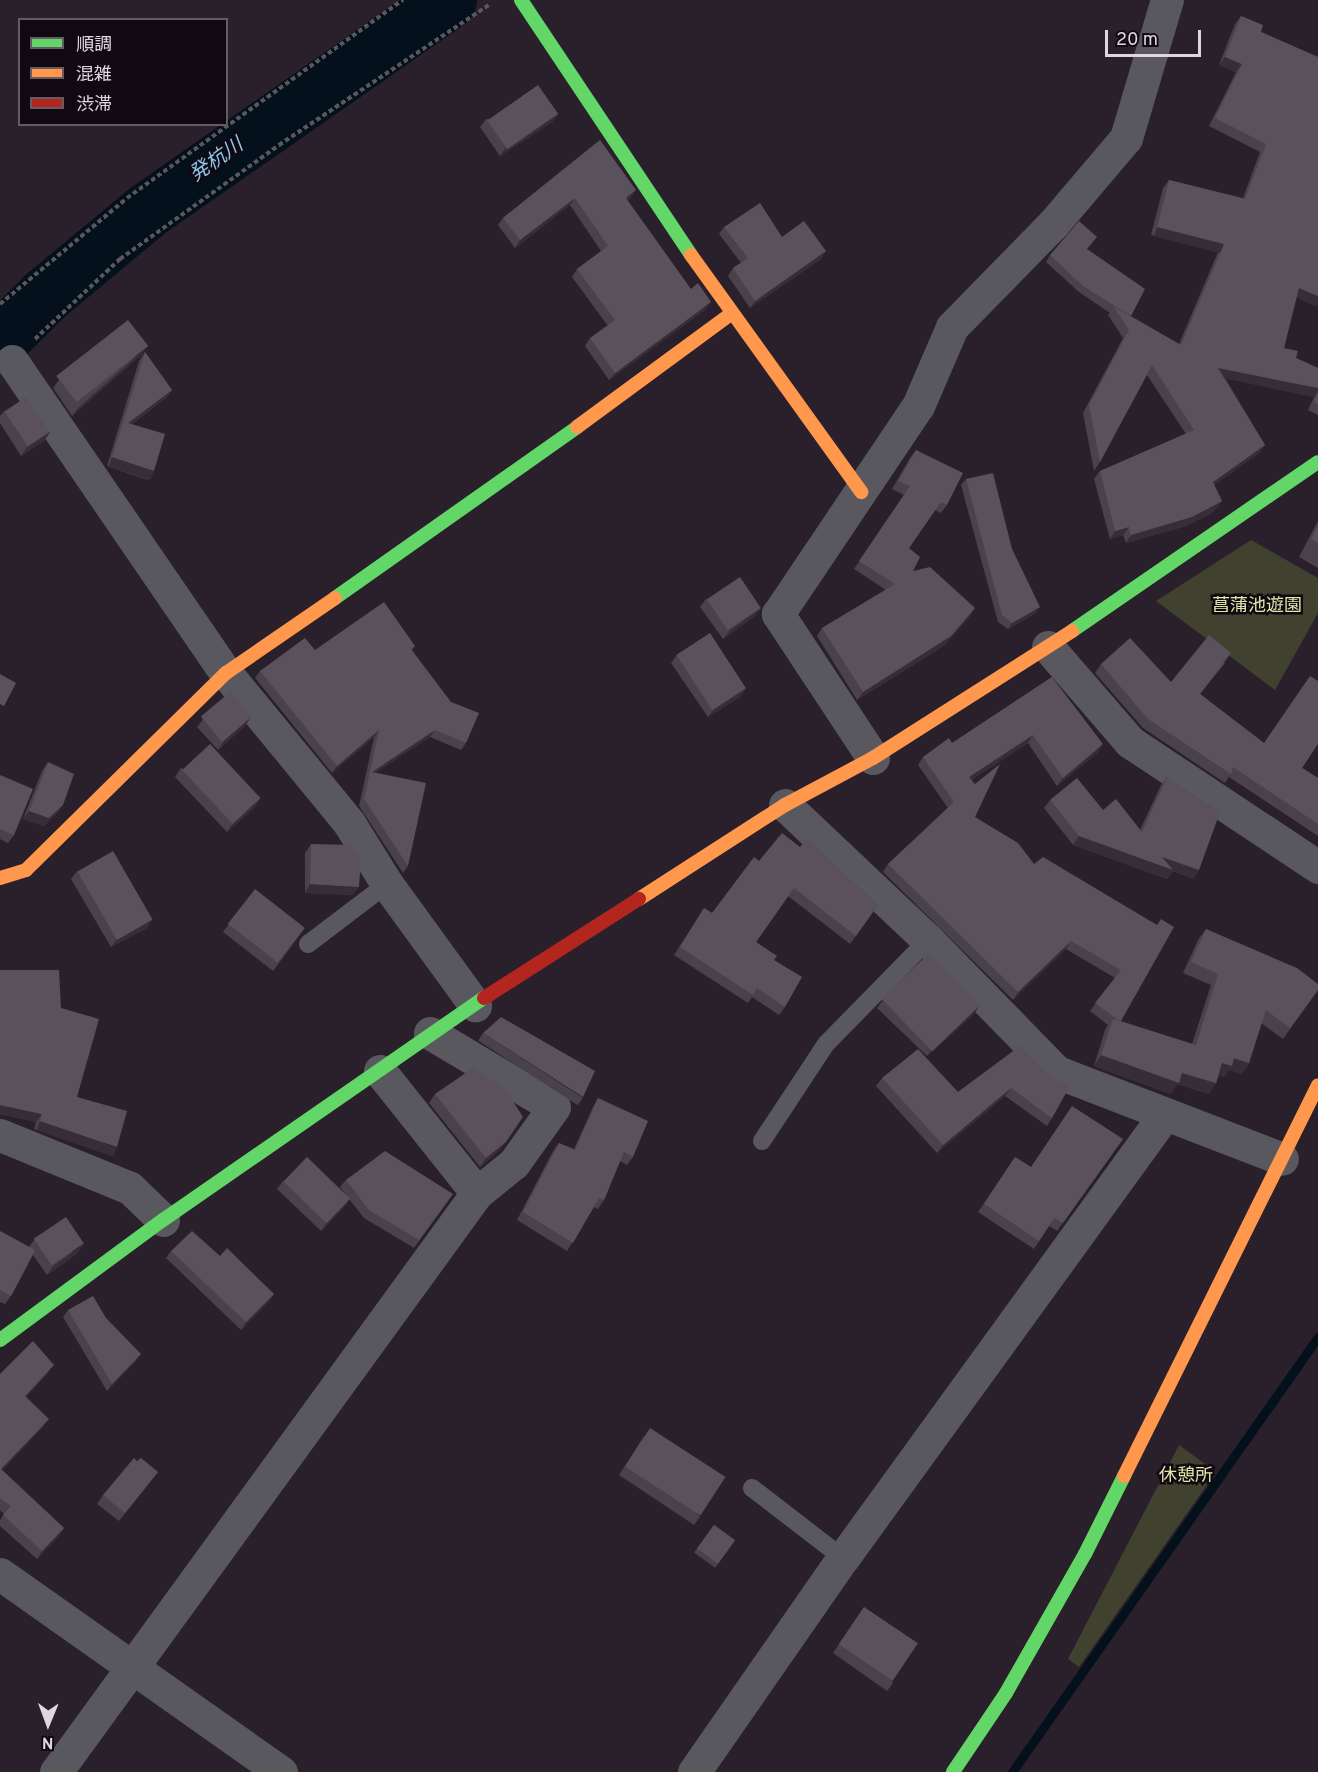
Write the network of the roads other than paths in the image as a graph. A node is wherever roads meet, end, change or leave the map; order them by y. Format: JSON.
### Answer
{"nodes":[{"id":1,"x":521,"y":0,"type":"edge"},
{"id":2,"x":1167,"y":0,"type":"edge"},
{"id":3,"x":731,"y":314,"type":"junction"},
{"id":4,"x":12,"y":361,"type":"road end"},
{"id":5,"x":1318,"y":462,"type":"edge"},
{"id":6,"x":861,"y":492,"type":"junction"},
{"id":7,"x":1048,"y":647,"type":"junction"},
{"id":8,"x":226,"y":673,"type":"junction"},
{"id":9,"x":873,"y":758,"type":"junction"},
{"id":10,"x":785,"y":805,"type":"junction"},
{"id":11,"x":1318,"y":867,"type":"edge"},
{"id":12,"x":0,"y":878,"type":"edge"},
{"id":13,"x":387,"y":884,"type":"junction"},
{"id":14,"x":928,"y":940,"type":"junction"},
{"id":15,"x":308,"y":944,"type":"dead end"},
{"id":16,"x":475,"y":1005,"type":"junction"},
{"id":17,"x":430,"y":1033,"type":"junction"},
{"id":18,"x":380,"y":1071,"type":"junction"},
{"id":19,"x":1318,"y":1086,"type":"edge"},
{"id":20,"x":1165,"y":1114,"type":"junction"},
{"id":21,"x":0,"y":1135,"type":"edge"},
{"id":22,"x":762,"y":1141,"type":"dead end"},
{"id":23,"x":1282,"y":1159,"type":"junction"},
{"id":24,"x":477,"y":1193,"type":"junction"},
{"id":25,"x":163,"y":1220,"type":"junction"},
{"id":26,"x":0,"y":1340,"type":"edge"},
{"id":27,"x":752,"y":1488,"type":"dead end"},
{"id":28,"x":843,"y":1558,"type":"junction"},
{"id":29,"x":0,"y":1574,"type":"edge"},
{"id":30,"x":130,"y":1668,"type":"junction"},
{"id":31,"x":56,"y":1772,"type":"edge"},
{"id":32,"x":281,"y":1772,"type":"edge"},
{"id":33,"x":694,"y":1772,"type":"edge"},
{"id":34,"x":953,"y":1772,"type":"edge"}],
"edges":[{"from":1,"to":3,"type":"street"},
{"from":2,"to":6,"type":"street"},
{"from":3,"to":6,"type":"street"},
{"from":3,"to":8,"type":"street"},
{"from":4,"to":8,"type":"street"},
{"from":5,"to":7,"type":"street"},
{"from":6,"to":9,"type":"street"},
{"from":7,"to":9,"type":"street"},
{"from":7,"to":11,"type":"street"},
{"from":8,"to":12,"type":"street"},
{"from":8,"to":13,"type":"street"},
{"from":9,"to":10,"type":"street"},
{"from":10,"to":14,"type":"street"},
{"from":10,"to":16,"type":"street"},
{"from":13,"to":15,"type":"lane"},
{"from":13,"to":16,"type":"street"},
{"from":14,"to":20,"type":"street"},
{"from":14,"to":22,"type":"lane"},
{"from":16,"to":17,"type":"street"},
{"from":17,"to":18,"type":"street"},
{"from":17,"to":24,"type":"street"},
{"from":18,"to":24,"type":"street"},
{"from":18,"to":25,"type":"street"},
{"from":19,"to":23,"type":"street"},
{"from":20,"to":23,"type":"street"},
{"from":20,"to":28,"type":"street"},
{"from":21,"to":25,"type":"street"},
{"from":23,"to":34,"type":"street"},
{"from":24,"to":30,"type":"street"},
{"from":25,"to":26,"type":"street"},
{"from":27,"to":28,"type":"lane"},
{"from":28,"to":33,"type":"street"},
{"from":29,"to":30,"type":"street"},
{"from":30,"to":31,"type":"street"},
{"from":30,"to":32,"type":"street"}]}
